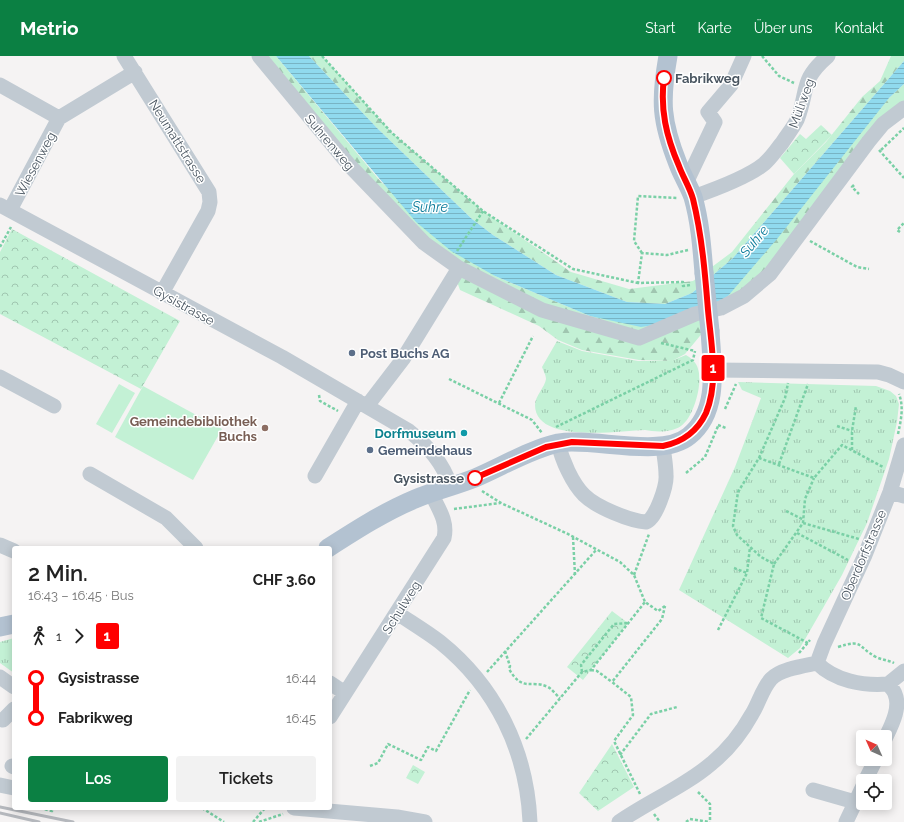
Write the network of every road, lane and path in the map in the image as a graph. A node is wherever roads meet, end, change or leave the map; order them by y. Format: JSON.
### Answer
{"nodes":[{"id":1,"x":124,"y":56,"type":"edge"},
{"id":2,"x":259,"y":56,"type":"edge"},
{"id":3,"x":322,"y":56,"type":"edge"},
{"id":4,"x":668,"y":56,"type":"edge"},
{"id":5,"x":744,"y":56,"type":"edge"},
{"id":6,"x":762,"y":56,"type":"edge"},
{"id":7,"x":828,"y":56,"type":"edge"},
{"id":8,"x":135,"y":72,"type":"junction"},
{"id":9,"x":0,"y":85,"type":"edge"},
{"id":10,"x":805,"y":87,"type":"junction"},
{"id":11,"x":904,"y":108,"type":"edge"},
{"id":12,"x":59,"y":118,"type":"junction"},
{"id":13,"x":904,"y":128,"type":"edge"},
{"id":14,"x":904,"y":178,"type":"edge"},
{"id":15,"x":690,"y":190,"type":"junction"},
{"id":16,"x":5,"y":207,"type":"edge"},
{"id":17,"x":483,"y":212,"type":"junction"},
{"id":18,"x":904,"y":223,"type":"edge"},
{"id":19,"x":12,"y":226,"type":"dead end"},
{"id":20,"x":900,"y":232,"type":"dead end"},
{"id":21,"x":800,"y":235,"type":"junction"},
{"id":22,"x":0,"y":247,"type":"edge"},
{"id":23,"x":702,"y":248,"type":"junction"},
{"id":24,"x":642,"y":253,"type":"junction"},
{"id":25,"x":455,"y":265,"type":"junction"},
{"id":26,"x":869,"y":270,"type":"dead end"},
{"id":27,"x":638,"y":283,"type":"junction"},
{"id":28,"x":683,"y":286,"type":"dead end"},
{"id":29,"x":162,"y":293,"type":"junction"},
{"id":30,"x":533,"y":336,"type":"dead end"},
{"id":31,"x":639,"y":338,"type":"junction"},
{"id":32,"x":705,"y":344,"type":"junction"},
{"id":33,"x":713,"y":370,"type":"junction"},
{"id":34,"x":0,"y":377,"type":"edge"},
{"id":35,"x":449,"y":379,"type":"dead end"},
{"id":36,"x":737,"y":380,"type":"dead end"},
{"id":37,"x":781,"y":381,"type":"dead end"},
{"id":38,"x":788,"y":381,"type":"junction"},
{"id":39,"x":794,"y":381,"type":"dead end"},
{"id":40,"x":804,"y":381,"type":"dead end"},
{"id":41,"x":901,"y":387,"type":"edge"},
{"id":42,"x":732,"y":392,"type":"dead end"},
{"id":43,"x":318,"y":394,"type":"dead end"},
{"id":44,"x":499,"y":403,"type":"junction"},
{"id":45,"x":363,"y":404,"type":"junction"},
{"id":46,"x":54,"y":406,"type":"dead end"},
{"id":47,"x":856,"y":406,"type":"dead end"},
{"id":48,"x":338,"y":410,"type":"dead end"},
{"id":49,"x":718,"y":425,"type":"dead end"},
{"id":50,"x":837,"y":426,"type":"dead end"},
{"id":51,"x":726,"y":428,"type":"dead end"},
{"id":52,"x":852,"y":431,"type":"junction"},
{"id":53,"x":548,"y":440,"type":"junction"},
{"id":54,"x":900,"y":442,"type":"edge"},
{"id":55,"x":663,"y":446,"type":"junction"},
{"id":56,"x":852,"y":450,"type":"junction"},
{"id":57,"x":759,"y":458,"type":"junction"},
{"id":58,"x":779,"y":464,"type":"junction"},
{"id":59,"x":889,"y":471,"type":"dead end"},
{"id":60,"x":90,"y":474,"type":"dead end"},
{"id":61,"x":314,"y":476,"type":"dead end"},
{"id":62,"x":814,"y":478,"type":"junction"},
{"id":63,"x":451,"y":487,"type":"junction"},
{"id":64,"x":482,"y":491,"type":"dead end"},
{"id":65,"x":432,"y":493,"type":"junction"},
{"id":66,"x":897,"y":494,"type":"edge"},
{"id":67,"x":501,"y":503,"type":"junction"},
{"id":68,"x":786,"y":511,"type":"dead end"},
{"id":69,"x":441,"y":512,"type":"junction"},
{"id":70,"x":654,"y":518,"type":"junction"},
{"id":71,"x":804,"y":520,"type":"junction"},
{"id":72,"x":803,"y":524,"type":"junction"},
{"id":73,"x":797,"y":533,"type":"junction"},
{"id":74,"x":573,"y":537,"type":"junction"},
{"id":75,"x":863,"y":541,"type":"dead end"},
{"id":76,"x":0,"y":545,"type":"edge"},
{"id":77,"x":194,"y":546,"type":"edge"},
{"id":78,"x":331,"y":546,"type":"edge"},
{"id":79,"x":750,"y":546,"type":"junction"},
{"id":80,"x":597,"y":549,"type":"junction"},
{"id":81,"x":12,"y":550,"type":"edge"},
{"id":82,"x":853,"y":563,"type":"dead end"},
{"id":83,"x":774,"y":564,"type":"junction"},
{"id":84,"x":734,"y":568,"type":"dead end"},
{"id":85,"x":747,"y":573,"type":"junction"},
{"id":86,"x":634,"y":575,"type":"junction"},
{"id":87,"x":575,"y":576,"type":"junction"},
{"id":88,"x":645,"y":602,"type":"junction"},
{"id":89,"x":397,"y":613,"type":"junction"},
{"id":90,"x":12,"y":624,"type":"edge"},
{"id":91,"x":628,"y":624,"type":"junction"},
{"id":92,"x":0,"y":627,"type":"edge"},
{"id":93,"x":718,"y":630,"type":"dead end"},
{"id":94,"x":817,"y":642,"type":"junction"},
{"id":95,"x":808,"y":643,"type":"junction"},
{"id":96,"x":505,"y":652,"type":"junction"},
{"id":97,"x":797,"y":654,"type":"dead end"},
{"id":98,"x":817,"y":663,"type":"junction"},
{"id":99,"x":591,"y":670,"type":"junction"},
{"id":100,"x":903,"y":671,"type":"edge"},
{"id":101,"x":582,"y":672,"type":"junction"},
{"id":102,"x":0,"y":677,"type":"edge"},
{"id":103,"x":479,"y":681,"type":"junction"},
{"id":104,"x":612,"y":682,"type":"junction"},
{"id":105,"x":332,"y":684,"type":"edge"},
{"id":106,"x":888,"y":684,"type":"junction"},
{"id":107,"x":12,"y":686,"type":"edge"},
{"id":108,"x":345,"y":693,"type":"junction"},
{"id":109,"x":560,"y":698,"type":"junction"},
{"id":110,"x":678,"y":707,"type":"dead end"},
{"id":111,"x":12,"y":711,"type":"edge"},
{"id":112,"x":332,"y":714,"type":"edge"},
{"id":113,"x":1,"y":719,"type":"edge"},
{"id":114,"x":889,"y":730,"type":"edge"},
{"id":115,"x":516,"y":744,"type":"junction"},
{"id":116,"x":620,"y":755,"type":"junction"},
{"id":117,"x":370,"y":766,"type":"dead end"},
{"id":118,"x":0,"y":786,"type":"edge"},
{"id":119,"x":12,"y":788,"type":"edge"},
{"id":120,"x":813,"y":790,"type":"dead end"},
{"id":121,"x":698,"y":792,"type":"dead end"},
{"id":122,"x":855,"y":802,"type":"joint"},
{"id":123,"x":647,"y":806,"type":"junction"},
{"id":124,"x":205,"y":810,"type":"edge"},
{"id":125,"x":263,"y":810,"type":"edge"},
{"id":126,"x":291,"y":810,"type":"edge"},
{"id":127,"x":224,"y":822,"type":"edge"},
{"id":128,"x":253,"y":822,"type":"edge"},
{"id":129,"x":259,"y":822,"type":"edge"},
{"id":130,"x":425,"y":822,"type":"edge"},
{"id":131,"x":530,"y":822,"type":"edge"},
{"id":132,"x":620,"y":822,"type":"edge"},
{"id":133,"x":686,"y":822,"type":"edge"},
{"id":134,"x":710,"y":822,"type":"edge"},
{"id":135,"x":846,"y":822,"type":"edge"}],
"edges":[{"from":1,"to":8,"type":"street","name":"Neumattstrasse"},
{"from":2,"to":25,"type":"street","name":"Suhrenweg"},
{"from":3,"to":17,"type":"path"},
{"from":4,"to":15,"type":"main road"},
{"from":5,"to":15,"type":"street"},
{"from":6,"to":10,"type":"path"},
{"from":7,"to":10,"type":"street","name":"Müliweg"},
{"from":8,"to":12,"type":"street","name":"Wiesenweg"},
{"from":8,"to":29,"type":"street","name":"Neumattstrasse"},
{"from":9,"to":12,"type":"street","name":"Wiesenweg"},
{"from":10,"to":15,"type":"street","name":"Müliweg"},
{"from":11,"to":21,"type":"street"},
{"from":12,"to":16,"type":"street","name":"Wiesenweg"},
{"from":13,"to":14,"type":"path"},
{"from":15,"to":23,"type":"main road"},
{"from":15,"to":24,"type":"path"},
{"from":16,"to":29,"type":"street","name":"Gysistrasse"},
{"from":17,"to":25,"type":"path"},
{"from":17,"to":27,"type":"path"},
{"from":18,"to":20,"type":"path"},
{"from":19,"to":22,"type":"path"},
{"from":21,"to":26,"type":"path"},
{"from":21,"to":31,"type":"street"},
{"from":23,"to":24,"type":"path"},
{"from":23,"to":32,"type":"main road","bridge":true},
{"from":24,"to":27,"type":"path"},
{"from":25,"to":31,"type":"street"},
{"from":25,"to":45,"type":"street"},
{"from":27,"to":28,"type":"path"},
{"from":29,"to":45,"type":"street","name":"Gysistrasse"},
{"from":30,"to":44,"type":"path"},
{"from":31,"to":32,"type":"path"},
{"from":32,"to":33,"type":"main road"},
{"from":32,"to":53,"type":"path"},
{"from":33,"to":41,"type":"street"},
{"from":33,"to":55,"type":"main road"},
{"from":34,"to":46,"type":"street"},
{"from":35,"to":44,"type":"path"},
{"from":36,"to":42,"type":"path"},
{"from":37,"to":38,"type":"path"},
{"from":38,"to":39,"type":"path"},
{"from":38,"to":57,"type":"path"},
{"from":40,"to":58,"type":"path"},
{"from":41,"to":54,"type":"path"},
{"from":43,"to":48,"type":"path"},
{"from":44,"to":53,"type":"path"},
{"from":45,"to":61,"type":"street"},
{"from":45,"to":63,"type":"street","name":"Gysistrasse"},
{"from":47,"to":52,"type":"path"},
{"from":49,"to":51,"type":"path"},
{"from":50,"to":52,"type":"path"},
{"from":52,"to":56,"type":"path"},
{"from":53,"to":55,"type":"main road"},
{"from":53,"to":63,"type":"main road"},
{"from":53,"to":70,"type":"street"},
{"from":54,"to":66,"type":"street","name":"Oberdorfstrasse"},
{"from":55,"to":70,"type":"street"},
{"from":56,"to":59,"type":"path"},
{"from":56,"to":62,"type":"path"},
{"from":57,"to":58,"type":"path"},
{"from":57,"to":79,"type":"path"},
{"from":58,"to":62,"type":"path"},
{"from":60,"to":77,"type":"street"},
{"from":62,"to":71,"type":"path"},
{"from":63,"to":65,"type":"main road"},
{"from":64,"to":67,"type":"path"},
{"from":65,"to":69,"type":"street","name":"Schulweg"},
{"from":65,"to":78,"type":"main road"},
{"from":66,"to":94,"type":"street","name":"Oberdorfstrasse"},
{"from":67,"to":69,"type":"path"},
{"from":67,"to":74,"type":"path"},
{"from":68,"to":71,"type":"path"},
{"from":69,"to":89,"type":"street","name":"Schulweg"},
{"from":70,"to":86,"type":"path"},
{"from":71,"to":72,"type":"path"},
{"from":72,"to":73,"type":"path"},
{"from":72,"to":75,"type":"path"},
{"from":73,"to":82,"type":"path"},
{"from":73,"to":83,"type":"path"},
{"from":74,"to":80,"type":"path"},
{"from":74,"to":87,"type":"path"},
{"from":76,"to":81,"type":"street"},
{"from":79,"to":83,"type":"path"},
{"from":79,"to":85,"type":"path"},
{"from":80,"to":86,"type":"path"},
{"from":80,"to":87,"type":"path"},
{"from":83,"to":95,"type":"path"},
{"from":84,"to":85,"type":"path"},
{"from":85,"to":93,"type":"path"},
{"from":86,"to":88,"type":"path"},
{"from":87,"to":96,"type":"path"},
{"from":88,"to":91,"type":"path"},
{"from":88,"to":104,"type":"path"},
{"from":89,"to":103,"type":"street"},
{"from":89,"to":108,"type":"street","name":"Schulweg"},
{"from":90,"to":92,"type":"main road"},
{"from":91,"to":99,"type":"path"},
{"from":91,"to":101,"type":"path"},
{"from":94,"to":95,"type":"path"},
{"from":94,"to":98,"type":"street","name":"Oberdorfstrasse"},
{"from":94,"to":100,"type":"path"},
{"from":95,"to":97,"type":"path"},
{"from":96,"to":103,"type":"path"},
{"from":96,"to":109,"type":"path"},
{"from":98,"to":106,"type":"street"},
{"from":98,"to":123,"type":"street"},
{"from":99,"to":101,"type":"path"},
{"from":99,"to":104,"type":"path"},
{"from":100,"to":106,"type":"street"},
{"from":101,"to":109,"type":"path"},
{"from":102,"to":107,"type":"street"},
{"from":103,"to":115,"type":"street"},
{"from":103,"to":117,"type":"path"},
{"from":104,"to":116,"type":"path"},
{"from":105,"to":108,"type":"street"},
{"from":106,"to":114,"type":"street"},
{"from":108,"to":112,"type":"street","name":"Schulweg"},
{"from":109,"to":115,"type":"path"},
{"from":110,"to":116,"type":"path"},
{"from":111,"to":113,"type":"street"},
{"from":115,"to":131,"type":"street"},
{"from":116,"to":123,"type":"path"},
{"from":118,"to":119,"type":"street"},
{"from":120,"to":122,"type":"street"},
{"from":121,"to":134,"type":"path"},
{"from":122,"to":135,"type":"street"},
{"from":123,"to":132,"type":"street"},
{"from":124,"to":127,"type":"path"},
{"from":125,"to":128,"type":"path"},
{"from":126,"to":129,"type":"path"},
{"from":126,"to":130,"type":"street"},
{"from":133,"to":134,"type":"path"}]}
